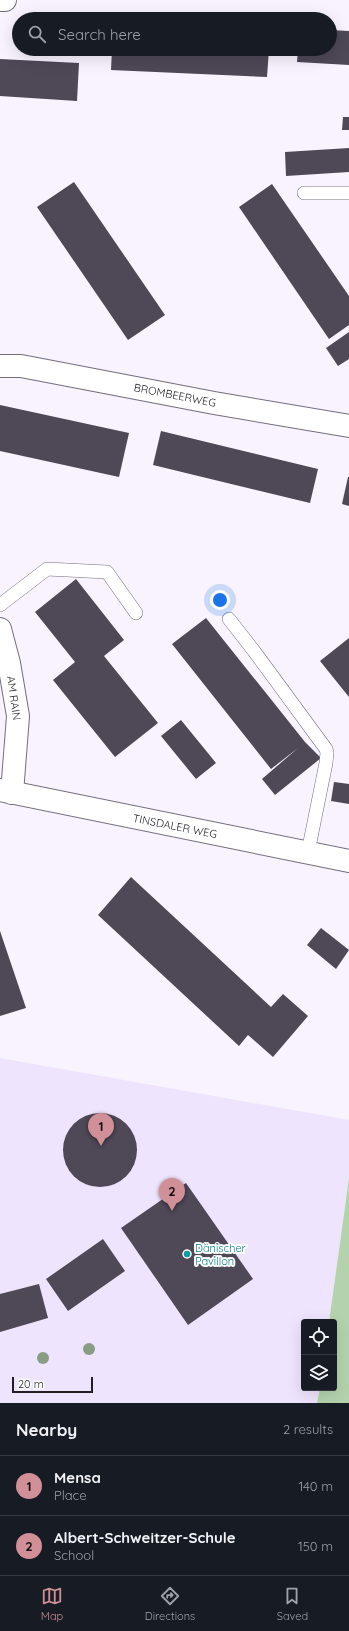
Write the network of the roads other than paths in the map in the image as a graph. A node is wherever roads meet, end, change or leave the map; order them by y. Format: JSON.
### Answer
{"nodes":[{"id":1,"x":0,"y":0,"type":"edge"},
{"id":2,"x":5,"y":0,"type":"edge"},
{"id":3,"x":304,"y":193,"type":"dead end"},
{"id":4,"x":349,"y":193,"type":"edge"},
{"id":5,"x":0,"y":366,"type":"edge"},
{"id":6,"x":349,"y":426,"type":"edge"},
{"id":7,"x":0,"y":605,"type":"edge"},
{"id":8,"x":136,"y":613,"type":"dead end"},
{"id":9,"x":229,"y":619,"type":"dead end"},
{"id":10,"x":0,"y":629,"type":"edge"},
{"id":11,"x":6,"y":792,"type":"edge"},
{"id":12,"x":308,"y":852,"type":"junction"},
{"id":13,"x":349,"y":861,"type":"edge"}],
"edges":[{"from":1,"to":2,"type":"street"},
{"from":3,"to":4,"type":"lane"},
{"from":5,"to":6,"type":"street","name":"BROMBEERWEG"},
{"from":7,"to":8,"type":"lane"},
{"from":9,"to":12,"type":"lane"},
{"from":10,"to":11,"type":"street","name":"AM RAIN"},
{"from":11,"to":12,"type":"street","name":"TINSDALER WEG"},
{"from":12,"to":13,"type":"street","name":"TINSDALER WEG"}]}
